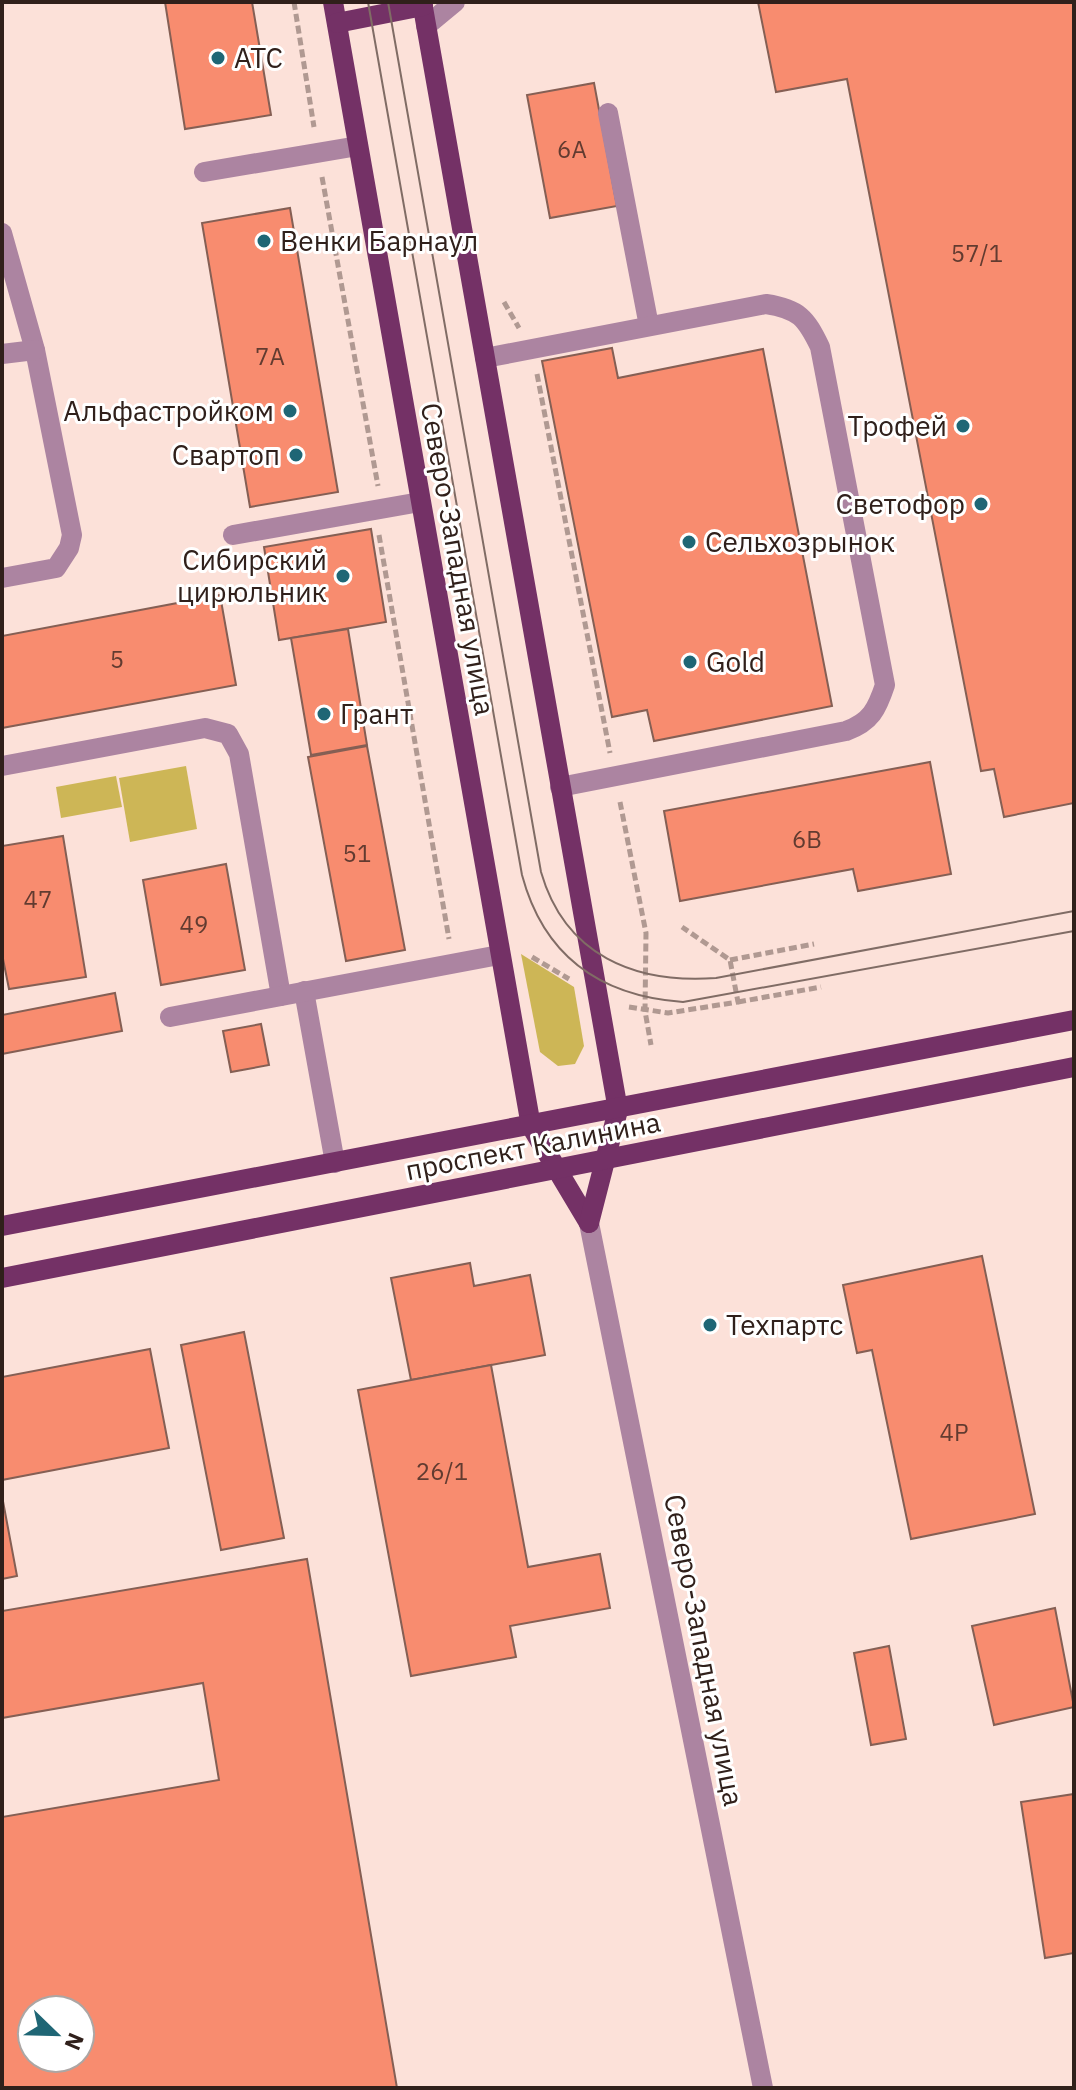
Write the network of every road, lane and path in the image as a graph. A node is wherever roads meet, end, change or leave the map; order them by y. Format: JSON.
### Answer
{"nodes":[{"id":1,"x":333,"y":2,"type":"edge"},
{"id":2,"x":455,"y":2,"type":"edge"},
{"id":3,"x":424,"y":11,"type":"edge"},
{"id":4,"x":337,"y":23,"type":"junction"},
{"id":5,"x":608,"y":113,"type":"dead end"},
{"id":6,"x":358,"y":146,"type":"junction"},
{"id":7,"x":204,"y":172,"type":"dead end"},
{"id":8,"x":2,"y":233,"type":"edge"},
{"id":9,"x":502,"y":300,"type":"dead end"},
{"id":10,"x":649,"y":326,"type":"junction"},
{"id":11,"x":532,"y":349,"type":"junction"},
{"id":12,"x":35,"y":350,"type":"junction"},
{"id":13,"x":2,"y":354,"type":"edge"},
{"id":14,"x":485,"y":358,"type":"junction"},
{"id":15,"x":420,"y":502,"type":"junction"},
{"id":16,"x":233,"y":535,"type":"dead end"},
{"id":17,"x":2,"y":578,"type":"edge"},
{"id":18,"x":2,"y":766,"type":"edge"},
{"id":19,"x":615,"y":777,"type":"junction"},
{"id":20,"x":560,"y":787,"type":"junction"},
{"id":21,"x":682,"y":927,"type":"dead end"},
{"id":22,"x":814,"y":944,"type":"dead end"},
{"id":23,"x":499,"y":955,"type":"junction"},
{"id":24,"x":532,"y":957,"type":"dead end"},
{"id":25,"x":730,"y":960,"type":"junction"},
{"id":26,"x":569,"y":979,"type":"dead end"},
{"id":27,"x":821,"y":987,"type":"dead end"},
{"id":28,"x":304,"y":991,"type":"junction"},
{"id":29,"x":281,"y":996,"type":"junction"},
{"id":30,"x":738,"y":1002,"type":"junction"},
{"id":31,"x":629,"y":1007,"type":"dead end"},
{"id":32,"x":645,"y":1011,"type":"junction"},
{"id":33,"x":170,"y":1017,"type":"dead end"},
{"id":34,"x":1074,"y":1020,"type":"edge"},
{"id":35,"x":651,"y":1045,"type":"dead end"},
{"id":36,"x":1074,"y":1067,"type":"edge"},
{"id":37,"x":618,"y":1110,"type":"junction"},
{"id":38,"x":531,"y":1126,"type":"junction"},
{"id":39,"x":605,"y":1160,"type":"junction"},
{"id":40,"x":335,"y":1163,"type":"junction"},
{"id":41,"x":557,"y":1170,"type":"junction"},
{"id":42,"x":589,"y":1223,"type":"junction"},
{"id":43,"x":2,"y":1226,"type":"edge"},
{"id":44,"x":2,"y":1278,"type":"edge"},
{"id":45,"x":763,"y":2088,"type":"edge"}],
"edges":[{"from":1,"to":4,"type":"main road","name":"Северо-Западная улица"},
{"from":2,"to":3,"type":"street"},
{"from":3,"to":4,"type":"main road"},
{"from":3,"to":14,"type":"main road"},
{"from":4,"to":6,"type":"main road","name":"Северо-Западная улица"},
{"from":5,"to":10,"type":"street"},
{"from":6,"to":7,"type":"street"},
{"from":6,"to":15,"type":"main road","name":"Северо-Западная улица"},
{"from":8,"to":12,"type":"street"},
{"from":9,"to":11,"type":"path"},
{"from":10,"to":11,"type":"street"},
{"from":10,"to":19,"type":"street"},
{"from":11,"to":14,"type":"street"},
{"from":11,"to":19,"type":"path"},
{"from":12,"to":13,"type":"street"},
{"from":12,"to":17,"type":"street"},
{"from":14,"to":20,"type":"main road"},
{"from":15,"to":16,"type":"street"},
{"from":15,"to":23,"type":"main road","name":"Северо-Западная улица"},
{"from":18,"to":29,"type":"street"},
{"from":19,"to":20,"type":"street"},
{"from":19,"to":32,"type":"path"},
{"from":20,"to":37,"type":"main road"},
{"from":21,"to":25,"type":"path"},
{"from":22,"to":25,"type":"path"},
{"from":23,"to":28,"type":"street"},
{"from":23,"to":38,"type":"main road","name":"Северо-Западная улица"},
{"from":24,"to":26,"type":"path"},
{"from":25,"to":30,"type":"path"},
{"from":27,"to":30,"type":"path"},
{"from":28,"to":29,"type":"street"},
{"from":28,"to":40,"type":"street"},
{"from":29,"to":33,"type":"street"},
{"from":30,"to":32,"type":"path"},
{"from":31,"to":32,"type":"path"},
{"from":32,"to":35,"type":"path"},
{"from":34,"to":37,"type":"main road","name":"проспект Калинина"},
{"from":36,"to":39,"type":"main road","name":"проспект Калинина"},
{"from":37,"to":38,"type":"main road","name":"проспект Калинина"},
{"from":37,"to":39,"type":"main road"},
{"from":38,"to":40,"type":"main road","name":"проспект Калинина"},
{"from":38,"to":41,"type":"main road","name":"Северо-Западная улица"},
{"from":39,"to":41,"type":"main road","name":"проспект Калинина"},
{"from":39,"to":42,"type":"main road"},
{"from":40,"to":43,"type":"main road","name":"проспект Калинина"},
{"from":41,"to":42,"type":"main road","name":"Северо-Западная улица"},
{"from":41,"to":44,"type":"main road","name":"проспект Калинина"},
{"from":42,"to":45,"type":"street","name":"Северо-Западная улица"}]}
